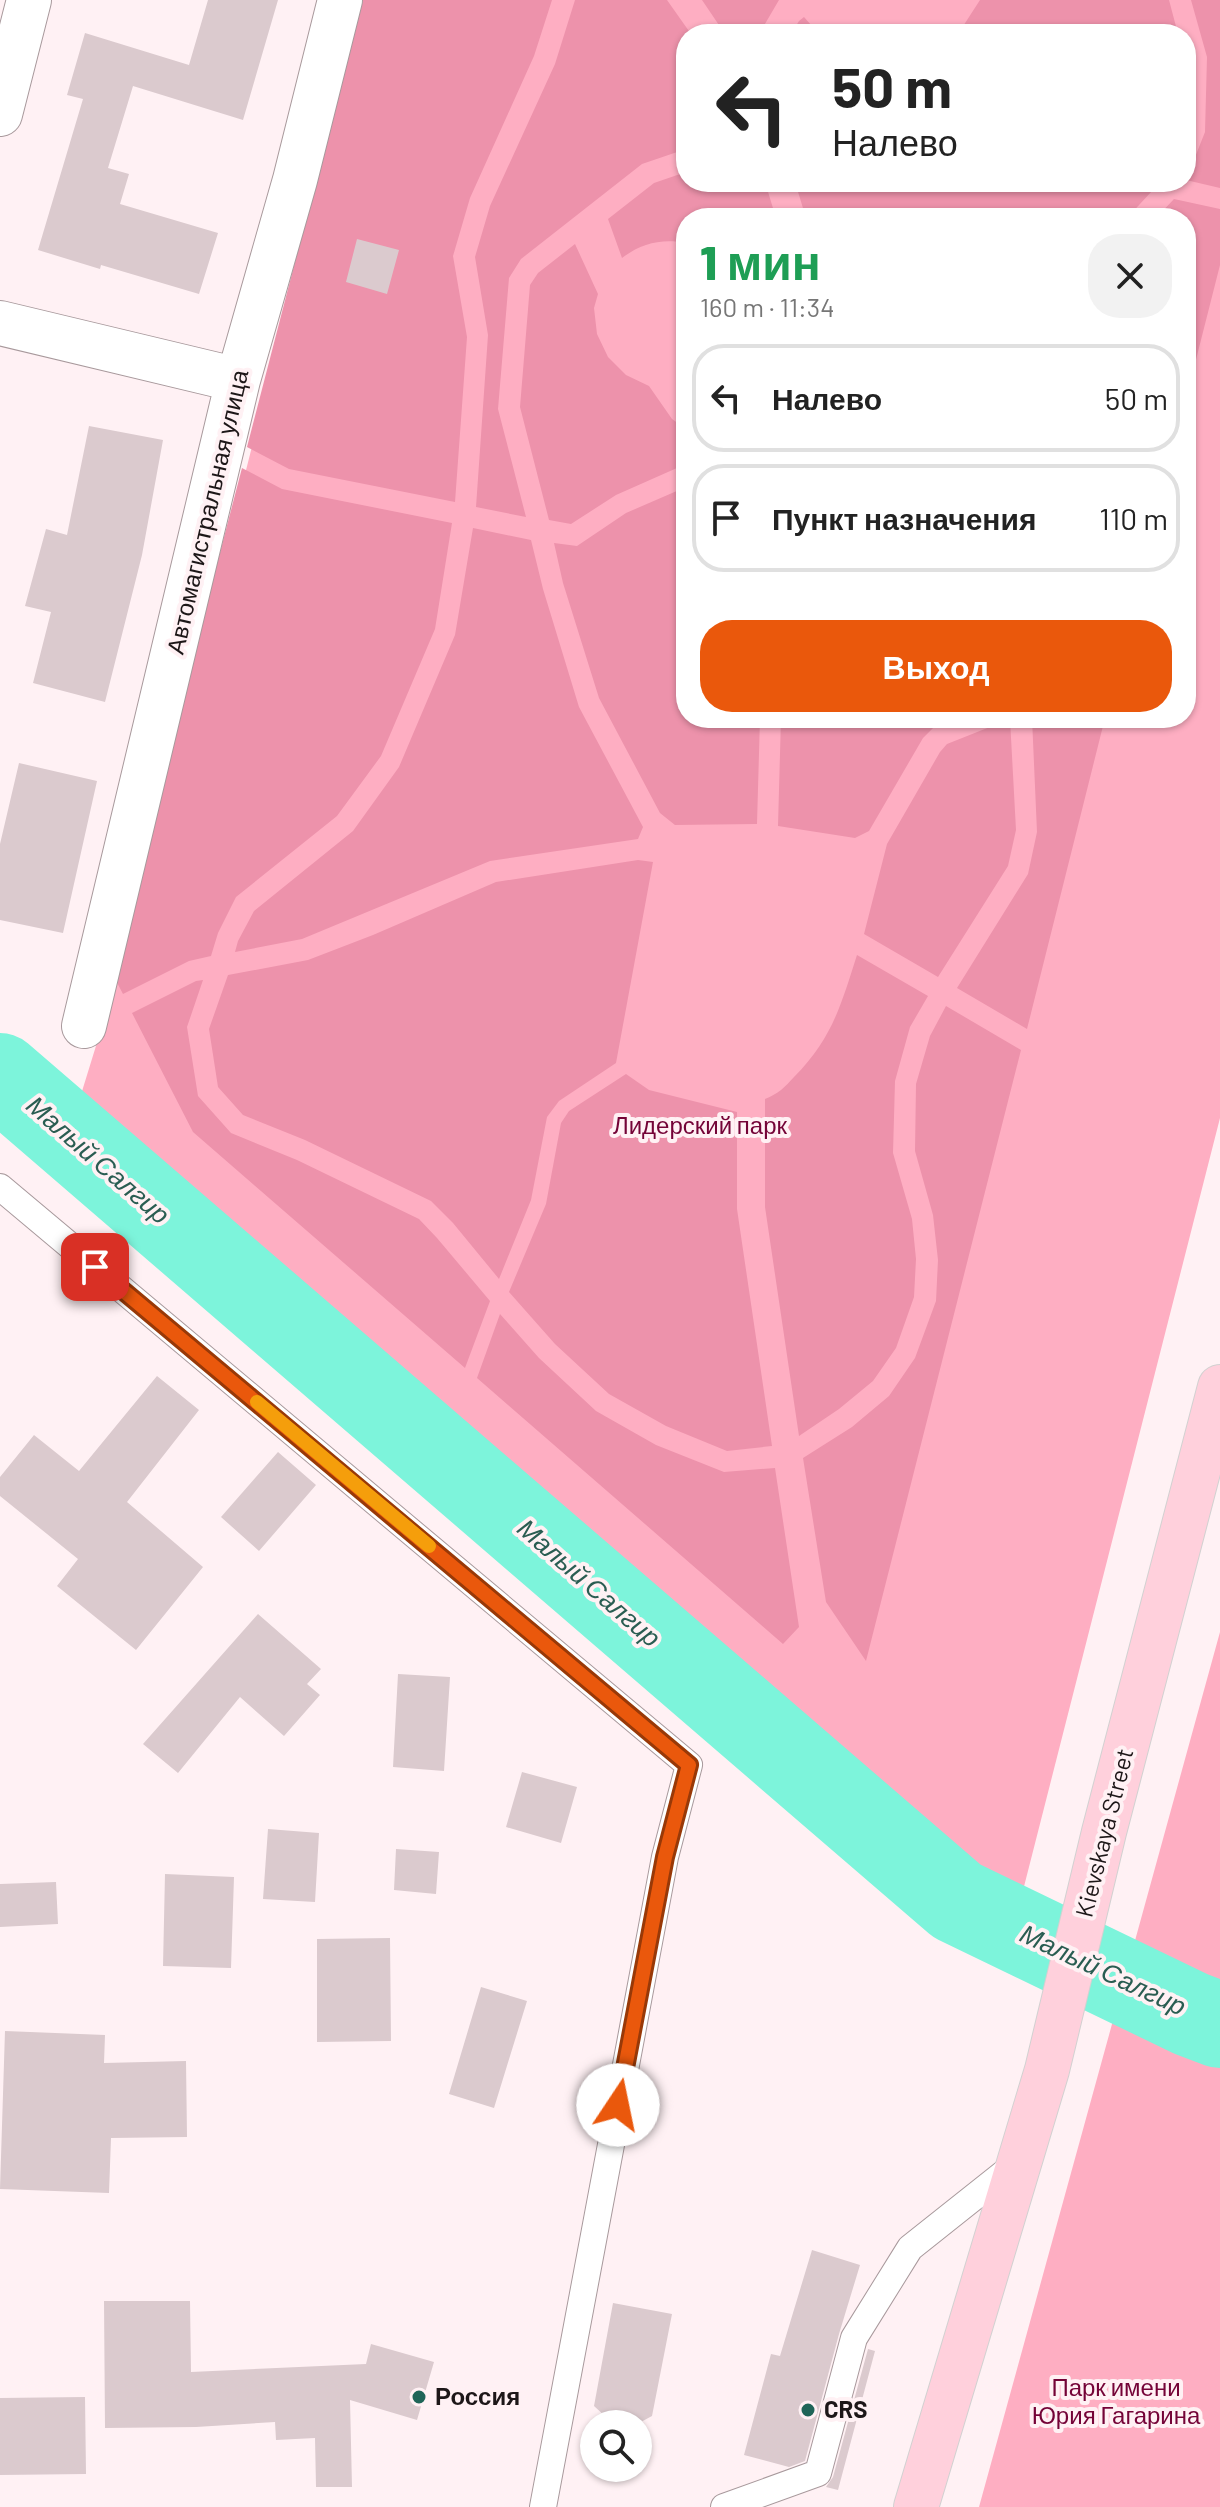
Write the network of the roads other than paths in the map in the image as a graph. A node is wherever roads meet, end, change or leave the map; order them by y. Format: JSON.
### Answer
{"nodes":[{"id":1,"x":29,"y":0,"type":"edge"},
{"id":2,"x":340,"y":0,"type":"edge"},
{"id":3,"x":0,"y":114,"type":"edge"},
{"id":4,"x":0,"y":323,"type":"edge"},
{"id":5,"x":238,"y":380,"type":"junction"},
{"id":6,"x":84,"y":1026,"type":"dead end"},
{"id":7,"x":0,"y":1187,"type":"edge"},
{"id":8,"x":1220,"y":1387,"type":"edge"},
{"id":9,"x":1020,"y":2161,"type":"junction"},
{"id":10,"x":543,"y":2507,"type":"edge"},
{"id":11,"x":724,"y":2507,"type":"edge"},
{"id":12,"x":916,"y":2507,"type":"edge"}],
"edges":[{"from":1,"to":3,"type":"street"},
{"from":2,"to":5,"type":"street","name":"Автомагистральная улица"},
{"from":4,"to":5,"type":"street"},
{"from":5,"to":6,"type":"street","name":"Автомагистральная улица"},
{"from":7,"to":10,"type":"lane"},
{"from":8,"to":9,"type":"main road","name":"Kievskaya Street"},
{"from":9,"to":11,"type":"lane"},
{"from":9,"to":12,"type":"main road","name":"Kievskaya Street"}]}
